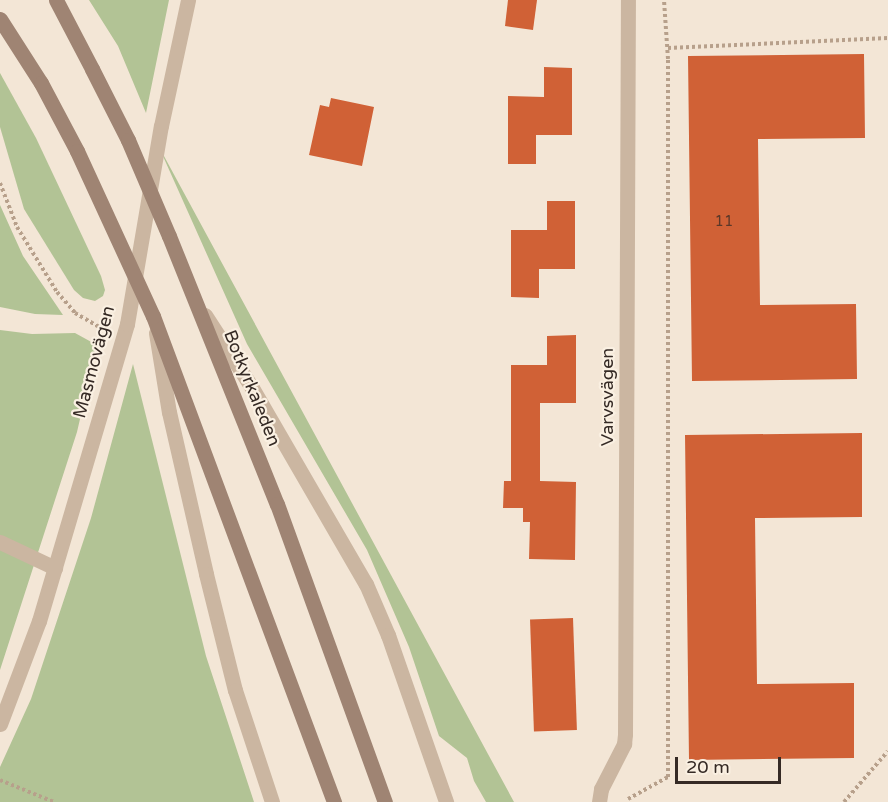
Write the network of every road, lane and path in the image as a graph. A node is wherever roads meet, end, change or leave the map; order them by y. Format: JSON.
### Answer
{"nodes":[{"id":1,"x":56,"y":0,"type":"edge"},
{"id":2,"x":188,"y":0,"type":"edge"},
{"id":3,"x":628,"y":0,"type":"edge"},
{"id":4,"x":664,"y":0,"type":"edge"},
{"id":5,"x":0,"y":19,"type":"edge"},
{"id":6,"x":888,"y":38,"type":"edge"},
{"id":7,"x":668,"y":48,"type":"junction"},
{"id":8,"x":0,"y":183,"type":"edge"},
{"id":9,"x":198,"y":305,"type":"junction"},
{"id":10,"x":153,"y":316,"type":"junction"},
{"id":11,"x":90,"y":324,"type":"dead end"},
{"id":12,"x":0,"y":542,"type":"edge"},
{"id":13,"x":55,"y":568,"type":"junction"},
{"id":14,"x":0,"y":724,"type":"edge"},
{"id":15,"x":888,"y":752,"type":"edge"},
{"id":16,"x":0,"y":780,"type":"edge"},
{"id":17,"x":600,"y":795,"type":"edge"},
{"id":18,"x":628,"y":799,"type":"dead end"},
{"id":19,"x":54,"y":802,"type":"edge"},
{"id":20,"x":272,"y":802,"type":"edge"},
{"id":21,"x":333,"y":802,"type":"edge"},
{"id":22,"x":385,"y":802,"type":"edge"},
{"id":23,"x":446,"y":802,"type":"edge"},
{"id":24,"x":844,"y":802,"type":"edge"}],
"edges":[{"from":1,"to":9,"type":"main road","name":"Botkyrkaleden","bridge":true},
{"from":2,"to":13,"type":"street","name":"Masmovägen"},
{"from":3,"to":17,"type":"street","name":"Varvsvägen"},
{"from":4,"to":7,"type":"path"},
{"from":5,"to":10,"type":"main road","bridge":true},
{"from":6,"to":7,"type":"path"},
{"from":7,"to":18,"type":"path"},
{"from":8,"to":11,"type":"path"},
{"from":9,"to":22,"type":"main road","name":"Botkyrkaleden"},
{"from":9,"to":23,"type":"street"},
{"from":10,"to":20,"type":"street"},
{"from":10,"to":21,"type":"main road"},
{"from":12,"to":13,"type":"street"},
{"from":13,"to":14,"type":"street","name":"Masmovägen"},
{"from":15,"to":24,"type":"path"},
{"from":16,"to":19,"type":"path"}]}
